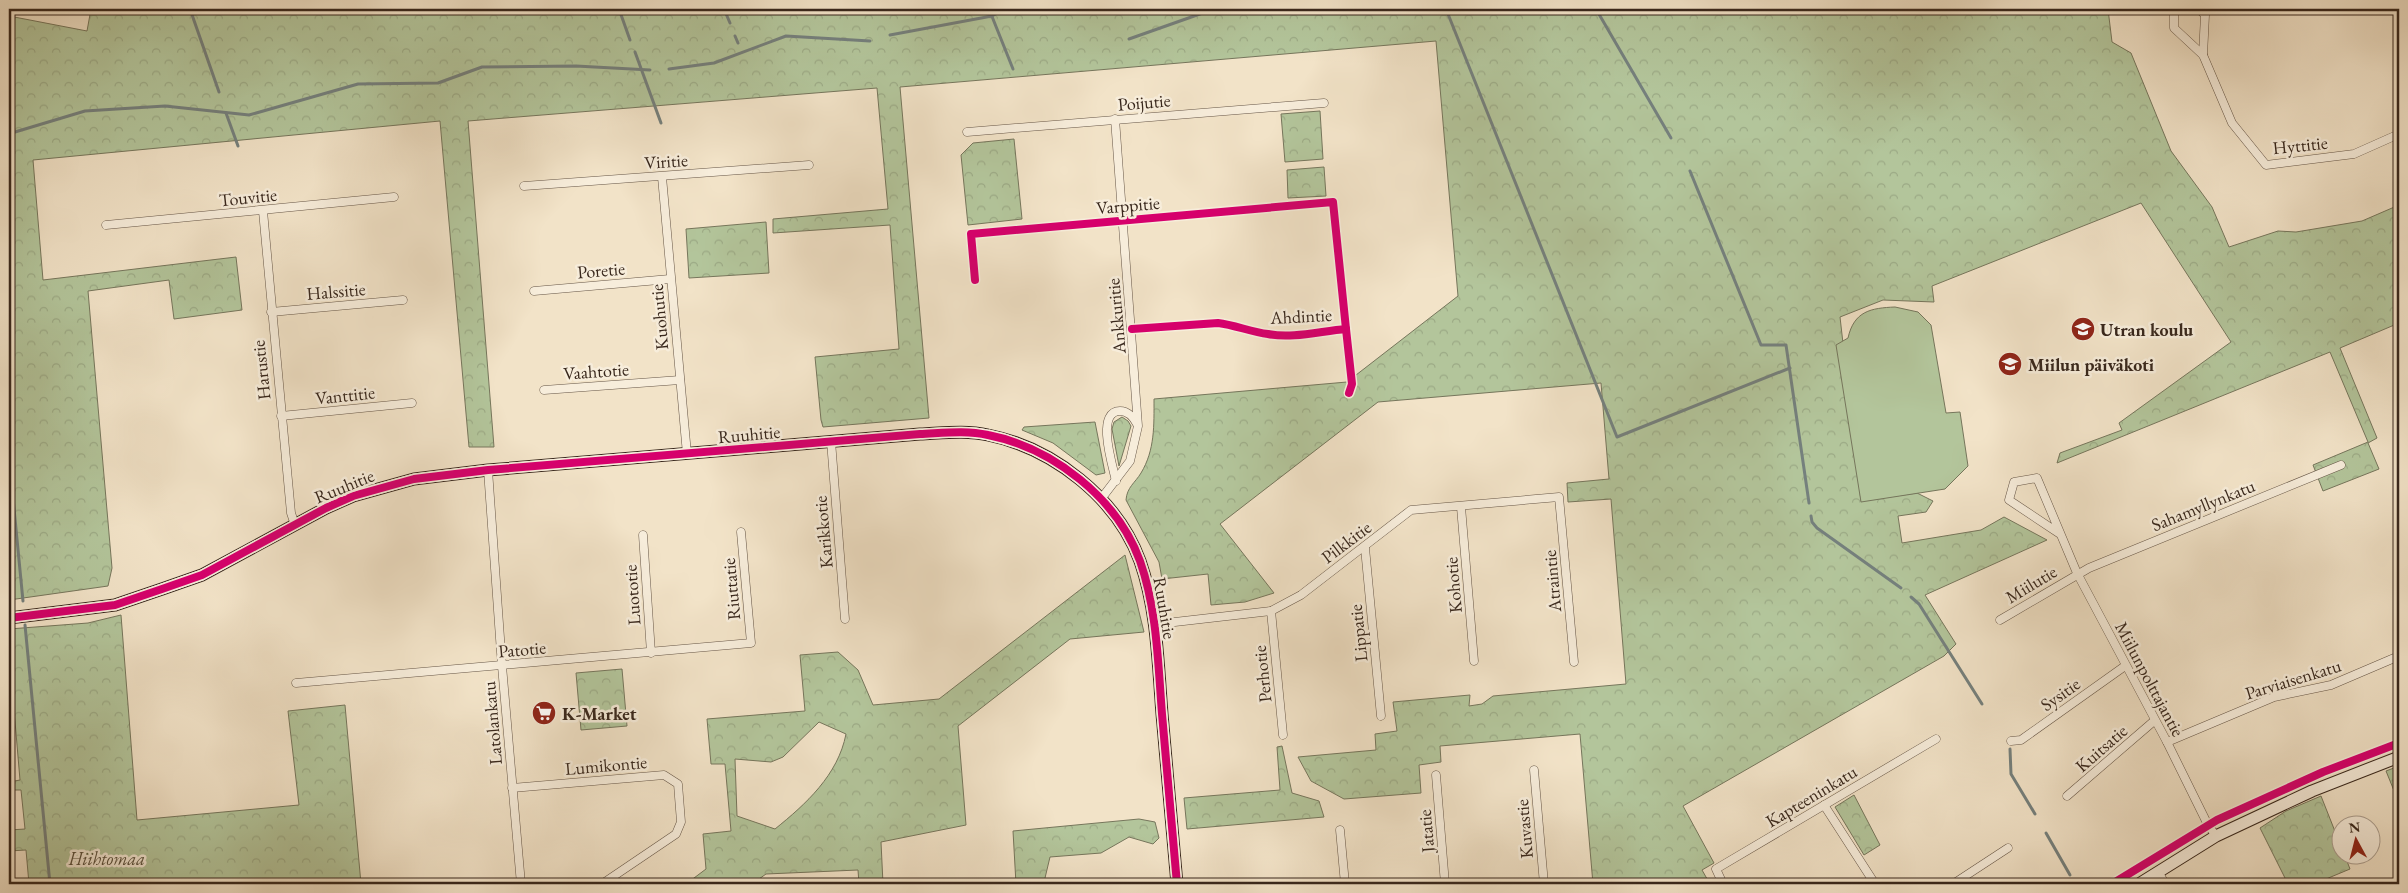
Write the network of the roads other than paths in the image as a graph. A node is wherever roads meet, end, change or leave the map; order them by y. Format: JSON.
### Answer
{"nodes":[{"id":1,"x":2174,"y":9,"type":"edge"},
{"id":2,"x":2199,"y":9,"type":"edge"},
{"id":3,"x":2204,"y":55,"type":"junction"},
{"id":4,"x":1324,"y":102,"type":"dead end"},
{"id":5,"x":1115,"y":119,"type":"junction"},
{"id":6,"x":967,"y":132,"type":"dead end"},
{"id":7,"x":2399,"y":134,"type":"edge"},
{"id":8,"x":809,"y":165,"type":"dead end"},
{"id":9,"x":662,"y":177,"type":"junction"},
{"id":10,"x":524,"y":186,"type":"dead end"},
{"id":11,"x":394,"y":197,"type":"dead end"},
{"id":12,"x":1333,"y":202,"type":"joint"},
{"id":13,"x":263,"y":211,"type":"junction"},
{"id":14,"x":1123,"y":220,"type":"junction"},
{"id":15,"x":106,"y":225,"type":"dead end"},
{"id":16,"x":670,"y":279,"type":"junction"},
{"id":17,"x":975,"y":280,"type":"dead end"},
{"id":18,"x":534,"y":291,"type":"dead end"},
{"id":19,"x":403,"y":300,"type":"dead end"},
{"id":20,"x":271,"y":312,"type":"junction"},
{"id":21,"x":1132,"y":329,"type":"junction"},
{"id":22,"x":680,"y":380,"type":"junction"},
{"id":23,"x":544,"y":390,"type":"dead end"},
{"id":24,"x":412,"y":403,"type":"dead end"},
{"id":25,"x":281,"y":416,"type":"junction"},
{"id":26,"x":1138,"y":426,"type":"junction"},
{"id":27,"x":831,"y":441,"type":"junction"},
{"id":28,"x":687,"y":454,"type":"junction"},
{"id":29,"x":2342,"y":465,"type":"dead end"},
{"id":30,"x":488,"y":470,"type":"junction"},
{"id":31,"x":1116,"y":481,"type":"junction"},
{"id":32,"x":1559,"y":497,"type":"joint"},
{"id":33,"x":1101,"y":499,"type":"junction"},
{"id":34,"x":1461,"y":507,"type":"junction"},
{"id":35,"x":295,"y":525,"type":"junction"},
{"id":36,"x":741,"y":532,"type":"dead end"},
{"id":37,"x":2060,"y":534,"type":"junction"},
{"id":38,"x":643,"y":535,"type":"dead end"},
{"id":39,"x":1365,"y":548,"type":"junction"},
{"id":40,"x":2077,"y":573,"type":"junction"},
{"id":41,"x":1271,"y":610,"type":"junction"},
{"id":42,"x":9,"y":618,"type":"edge"},
{"id":43,"x":846,"y":619,"type":"dead end"},
{"id":44,"x":2000,"y":620,"type":"dead end"},
{"id":45,"x":1155,"y":627,"type":"junction"},
{"id":46,"x":751,"y":644,"type":"joint"},
{"id":47,"x":651,"y":653,"type":"junction"},
{"id":48,"x":2399,"y":656,"type":"edge"},
{"id":49,"x":1474,"y":661,"type":"dead end"},
{"id":50,"x":1574,"y":662,"type":"dead end"},
{"id":51,"x":502,"y":666,"type":"junction"},
{"id":52,"x":2125,"y":666,"type":"junction"},
{"id":53,"x":296,"y":683,"type":"dead end"},
{"id":54,"x":1381,"y":716,"type":"dead end"},
{"id":55,"x":2154,"y":721,"type":"junction"},
{"id":56,"x":1283,"y":734,"type":"dead end"},
{"id":57,"x":1936,"y":739,"type":"dead end"},
{"id":58,"x":2011,"y":741,"type":"dead end"},
{"id":59,"x":2167,"y":742,"type":"junction"},
{"id":60,"x":2399,"y":757,"type":"edge"},
{"id":61,"x":1534,"y":770,"type":"dead end"},
{"id":62,"x":1436,"y":775,"type":"dead end"},
{"id":63,"x":512,"y":788,"type":"junction"},
{"id":64,"x":2067,"y":796,"type":"dead end"},
{"id":65,"x":1824,"y":805,"type":"junction"},
{"id":66,"x":1340,"y":830,"type":"dead end"},
{"id":67,"x":2216,"y":836,"type":"junction"},
{"id":68,"x":2008,"y":848,"type":"dead end"},
{"id":69,"x":2159,"y":873,"type":"junction"},
{"id":70,"x":1958,"y":883,"type":"edge"},
{"id":71,"x":521,"y":884,"type":"edge"},
{"id":72,"x":602,"y":884,"type":"edge"},
{"id":73,"x":1177,"y":884,"type":"edge"},
{"id":74,"x":1345,"y":884,"type":"edge"},
{"id":75,"x":1445,"y":884,"type":"edge"},
{"id":76,"x":1544,"y":884,"type":"edge"},
{"id":77,"x":1723,"y":884,"type":"edge"},
{"id":78,"x":1875,"y":884,"type":"edge"},
{"id":79,"x":2138,"y":884,"type":"edge"},
{"id":80,"x":2165,"y":884,"type":"edge"}],
"edges":[{"from":1,"to":3,"type":"street","name":"Hyttitie"},
{"from":2,"to":3,"type":"street","name":"Hyttitie"},
{"from":3,"to":7,"type":"street","name":"Hyttitie"},
{"from":4,"to":5,"type":"street","name":"Poijutie"},
{"from":5,"to":6,"type":"street","name":"Poijutie"},
{"from":5,"to":14,"type":"street","name":"Ankkuritie"},
{"from":8,"to":9,"type":"street","name":"Viritie"},
{"from":9,"to":10,"type":"street","name":"Viritie"},
{"from":9,"to":16,"type":"street","name":"Kuohutie"},
{"from":11,"to":13,"type":"street","name":"Touvitie"},
{"from":12,"to":14,"type":"street","name":"Varppitie"},
{"from":12,"to":21,"type":"street","name":"Ahdintie"},
{"from":13,"to":15,"type":"street","name":"Touvitie"},
{"from":13,"to":20,"type":"street","name":"Harustie"},
{"from":14,"to":17,"type":"street","name":"Varppitie"},
{"from":14,"to":21,"type":"street","name":"Ankkuritie"},
{"from":16,"to":18,"type":"street","name":"Poretie"},
{"from":16,"to":22,"type":"street","name":"Kuohutie"},
{"from":19,"to":20,"type":"street","name":"Halssitie"},
{"from":20,"to":25,"type":"street","name":"Harustie"},
{"from":21,"to":26,"type":"street","name":"Ankkuritie"},
{"from":22,"to":23,"type":"street","name":"Vaahtotie"},
{"from":22,"to":28,"type":"street","name":"Kuohutie"},
{"from":24,"to":25,"type":"street","name":"Vanttitie"},
{"from":25,"to":35,"type":"street","name":"Harustie"},
{"from":26,"to":31,"type":"street","name":"Ankkuritie"},
{"from":26,"to":31,"type":"street"},
{"from":27,"to":28,"type":"street","name":"Ruuhitie"},
{"from":27,"to":33,"type":"street","name":"Ruuhitie"},
{"from":27,"to":43,"type":"street","name":"Karikkotie"},
{"from":28,"to":30,"type":"street","name":"Ruuhitie"},
{"from":29,"to":40,"type":"street","name":"Sahamyllynkatu"},
{"from":30,"to":35,"type":"street","name":"Ruuhitie"},
{"from":30,"to":51,"type":"street","name":"Latolankatu"},
{"from":31,"to":33,"type":"street","name":"Ankkuritie"},
{"from":32,"to":34,"type":"street","name":"Pilkkitie"},
{"from":32,"to":50,"type":"street","name":"Atraintie"},
{"from":33,"to":45,"type":"street","name":"Ruuhitie"},
{"from":34,"to":39,"type":"street","name":"Pilkkitie"},
{"from":34,"to":49,"type":"street","name":"Kohotie"},
{"from":35,"to":42,"type":"street","name":"Ruuhitie"},
{"from":36,"to":46,"type":"street","name":"Riuttatie"},
{"from":37,"to":37,"type":"street","name":"Miilunpolttajantie"},
{"from":37,"to":40,"type":"street","name":"Miilunpolttajantie"},
{"from":38,"to":47,"type":"street","name":"Luototie"},
{"from":39,"to":41,"type":"street","name":"Pilkkitie"},
{"from":39,"to":54,"type":"street","name":"Lippatie"},
{"from":40,"to":44,"type":"street","name":"Miilutie"},
{"from":40,"to":52,"type":"street","name":"Miilunpolttajantie"},
{"from":41,"to":45,"type":"street","name":"Pilkkitie"},
{"from":41,"to":56,"type":"street","name":"Perhotie"},
{"from":45,"to":73,"type":"street","name":"Ruuhitie"},
{"from":46,"to":47,"type":"street","name":"Patotie"},
{"from":47,"to":51,"type":"street","name":"Patotie"},
{"from":48,"to":59,"type":"street","name":"Parviaisenkatu"},
{"from":51,"to":53,"type":"street","name":"Patotie"},
{"from":51,"to":63,"type":"street","name":"Latolankatu"},
{"from":52,"to":55,"type":"street","name":"Miilunpolttajantie"},
{"from":52,"to":58,"type":"street","name":"Sysitie"},
{"from":55,"to":59,"type":"street","name":"Miilunpolttajantie"},
{"from":55,"to":64,"type":"street","name":"Kuitsatie"},
{"from":57,"to":65,"type":"street","name":"Kapteeninkatu"},
{"from":59,"to":67,"type":"street","name":"Miilunpolttajantie"},
{"from":60,"to":67,"type":"street"},
{"from":61,"to":76,"type":"street","name":"Kuvastie"},
{"from":62,"to":75,"type":"street","name":"Jatatie"},
{"from":63,"to":71,"type":"street","name":"Latolankatu"},
{"from":63,"to":72,"type":"street","name":"Lumikontie"},
{"from":65,"to":77,"type":"street","name":"Kapteeninkatu"},
{"from":65,"to":78,"type":"street"},
{"from":66,"to":74,"type":"street"},
{"from":67,"to":69,"type":"street"},
{"from":68,"to":70,"type":"street"},
{"from":69,"to":79,"type":"street"},
{"from":69,"to":80,"type":"street"}]}
